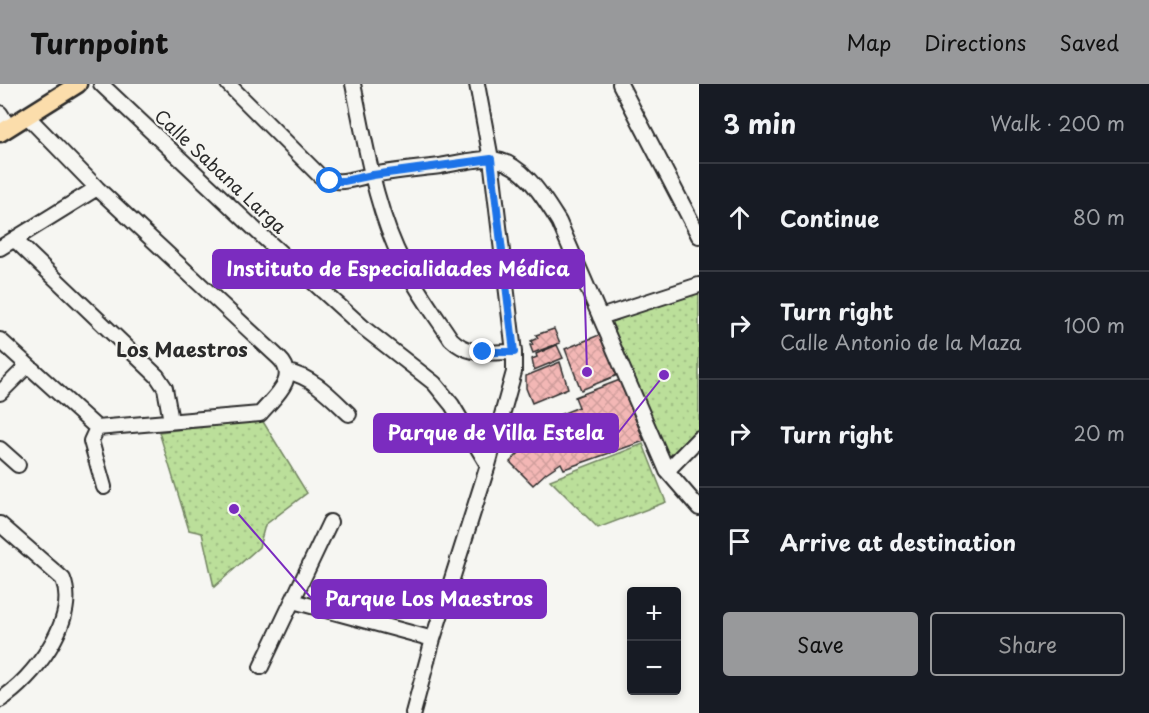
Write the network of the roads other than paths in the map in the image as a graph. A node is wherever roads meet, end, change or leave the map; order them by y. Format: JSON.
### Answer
{"nodes":[{"id":1,"x":78,"y":84,"type":"edge"},
{"id":2,"x":101,"y":84,"type":"edge"},
{"id":3,"x":228,"y":84,"type":"edge"},
{"id":4,"x":353,"y":84,"type":"edge"},
{"id":5,"x":477,"y":84,"type":"edge"},
{"id":6,"x":620,"y":84,"type":"edge"},
{"id":7,"x":27,"y":116,"type":"junction"},
{"id":8,"x":3,"y":124,"type":"edge"},
{"id":9,"x":491,"y":159,"type":"junction"},
{"id":10,"x":373,"y":175,"type":"junction"},
{"id":11,"x":97,"y":188,"type":"junction"},
{"id":12,"x":699,"y":236,"type":"edge"},
{"id":13,"x":15,"y":240,"type":"junction"},
{"id":14,"x":0,"y":249,"type":"edge"},
{"id":15,"x":699,"y":285,"type":"edge"},
{"id":16,"x":600,"y":317,"type":"junction"},
{"id":17,"x":0,"y":340,"type":"edge"},
{"id":18,"x":514,"y":352,"type":"junction"},
{"id":19,"x":27,"y":366,"type":"junction"},
{"id":20,"x":288,"y":372,"type":"junction"},
{"id":21,"x":0,"y":393,"type":"edge"},
{"id":22,"x":349,"y":414,"type":"dead end"},
{"id":23,"x":171,"y":421,"type":"junction"},
{"id":24,"x":97,"y":428,"type":"junction"},
{"id":25,"x":699,"y":438,"type":"edge"},
{"id":26,"x":0,"y":449,"type":"edge"},
{"id":27,"x":18,"y":465,"type":"dead end"},
{"id":28,"x":488,"y":465,"type":"junction"},
{"id":29,"x":667,"y":471,"type":"junction"},
{"id":30,"x":104,"y":487,"type":"dead end"},
{"id":31,"x":699,"y":508,"type":"edge"},
{"id":32,"x":330,"y":522,"type":"dead end"},
{"id":33,"x":0,"y":524,"type":"edge"},
{"id":34,"x":293,"y":601,"type":"junction"},
{"id":35,"x":433,"y":639,"type":"junction"},
{"id":36,"x":261,"y":667,"type":"dead end"},
{"id":37,"x":0,"y":700,"type":"edge"},
{"id":38,"x":413,"y":713,"type":"edge"}],
"edges":[{"from":1,"to":7,"type":"main road"},
{"from":2,"to":28,"type":"street","name":"Calle Sabana Larga"},
{"from":3,"to":10,"type":"street"},
{"from":4,"to":10,"type":"street"},
{"from":5,"to":9,"type":"street"},
{"from":6,"to":12,"type":"street"},
{"from":7,"to":8,"type":"main road"},
{"from":7,"to":11,"type":"street"},
{"from":9,"to":10,"type":"street"},
{"from":9,"to":16,"type":"street"},
{"from":9,"to":18,"type":"street"},
{"from":10,"to":18,"type":"street"},
{"from":11,"to":13,"type":"street"},
{"from":11,"to":20,"type":"street"},
{"from":13,"to":14,"type":"street"},
{"from":13,"to":23,"type":"street"},
{"from":15,"to":16,"type":"street"},
{"from":16,"to":29,"type":"street"},
{"from":17,"to":19,"type":"street"},
{"from":18,"to":28,"type":"street"},
{"from":19,"to":21,"type":"street"},
{"from":19,"to":24,"type":"street"},
{"from":20,"to":22,"type":"street"},
{"from":20,"to":23,"type":"street"},
{"from":23,"to":24,"type":"street"},
{"from":24,"to":30,"type":"street"},
{"from":25,"to":29,"type":"street"},
{"from":26,"to":27,"type":"street"},
{"from":28,"to":35,"type":"street"},
{"from":29,"to":31,"type":"street"},
{"from":32,"to":34,"type":"street"},
{"from":33,"to":37,"type":"street"},
{"from":34,"to":35,"type":"street"},
{"from":34,"to":36,"type":"street"},
{"from":35,"to":38,"type":"street"}]}
